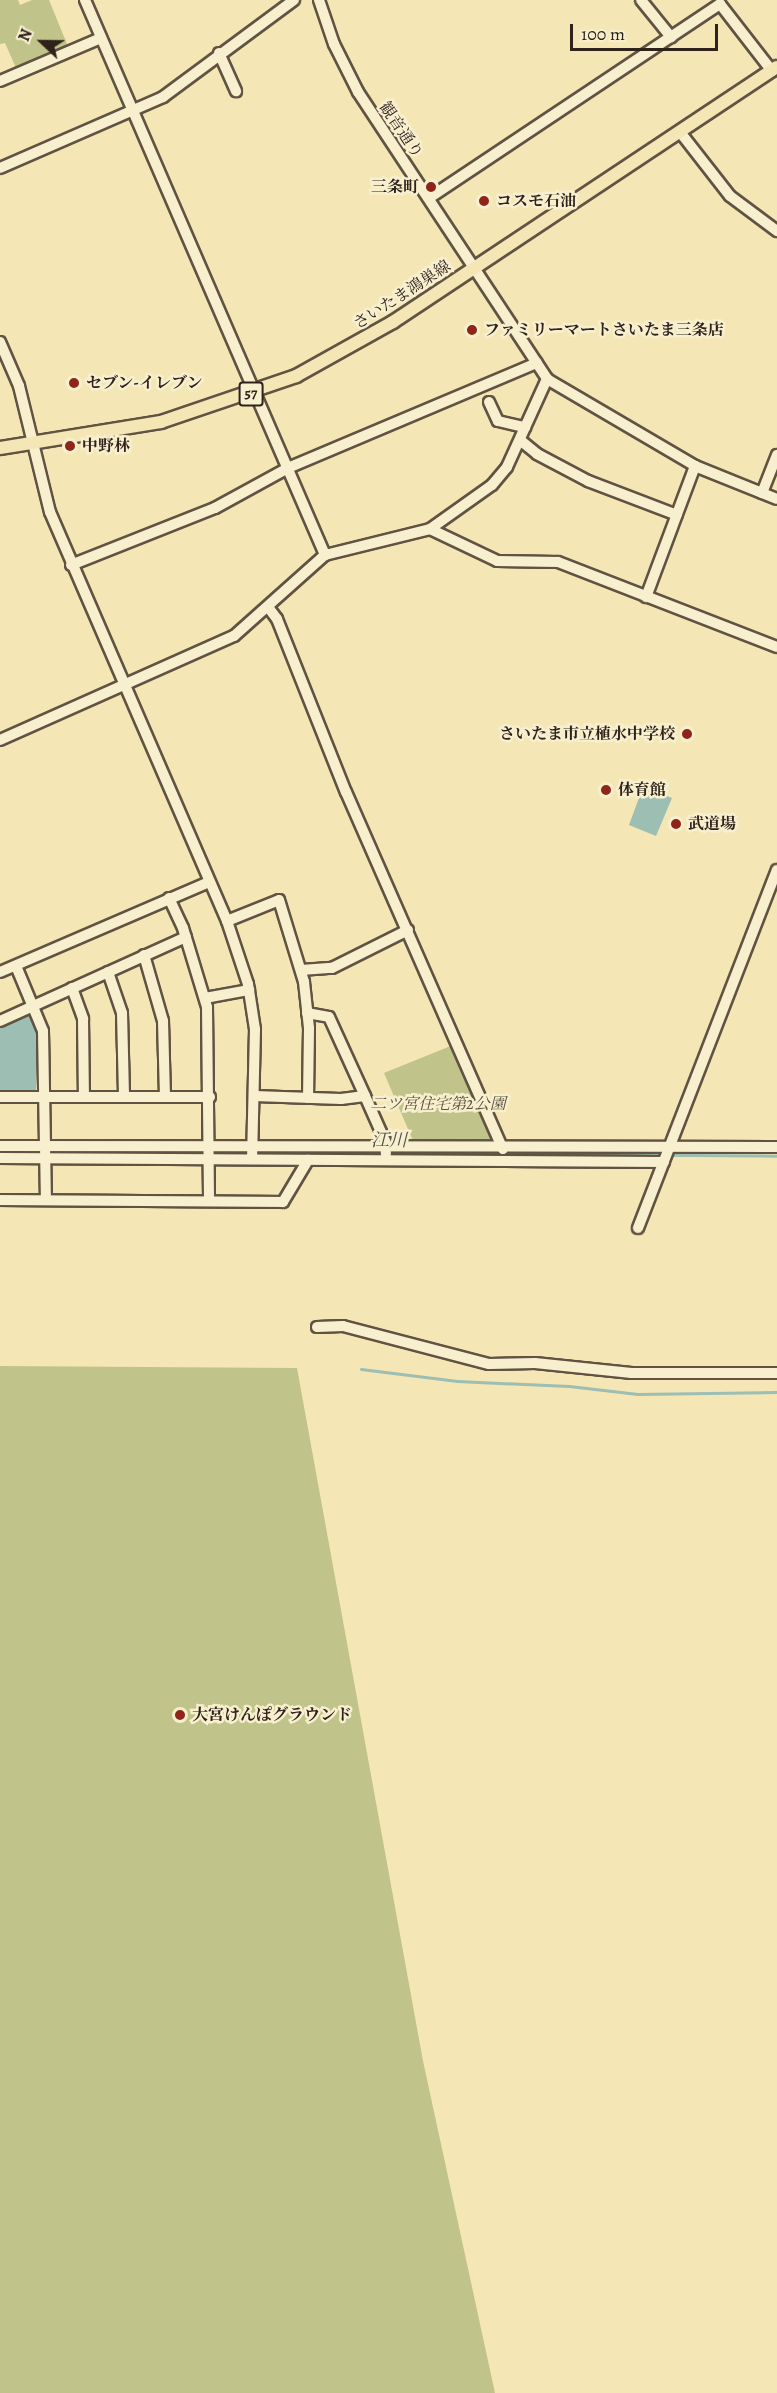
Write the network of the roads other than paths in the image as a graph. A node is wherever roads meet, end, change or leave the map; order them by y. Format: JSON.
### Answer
{"nodes":[{"id":1,"x":85,"y":0,"type":"edge"},
{"id":2,"x":294,"y":0,"type":"edge"},
{"id":3,"x":319,"y":0,"type":"edge"},
{"id":4,"x":640,"y":0,"type":"edge"},
{"id":5,"x":671,"y":37,"type":"junction"},
{"id":6,"x":101,"y":38,"type":"junction"},
{"id":7,"x":219,"y":53,"type":"junction"},
{"id":8,"x":775,"y":69,"type":"edge"},
{"id":9,"x":0,"y":81,"type":"edge"},
{"id":10,"x":236,"y":91,"type":"dead end"},
{"id":11,"x":134,"y":111,"type":"junction"},
{"id":12,"x":680,"y":132,"type":"junction"},
{"id":13,"x":0,"y":168,"type":"edge"},
{"id":14,"x":429,"y":198,"type":"junction"},
{"id":15,"x":777,"y":231,"type":"edge"},
{"id":16,"x":475,"y":268,"type":"junction"},
{"id":17,"x":0,"y":342,"type":"edge"},
{"id":18,"x":537,"y":363,"type":"junction"},
{"id":19,"x":547,"y":379,"type":"junction"},
{"id":20,"x":256,"y":392,"type":"junction"},
{"id":21,"x":489,"y":402,"type":"dead end"},
{"id":22,"x":525,"y":427,"type":"junction"},
{"id":23,"x":520,"y":440,"type":"junction"},
{"id":24,"x":32,"y":444,"type":"junction"},
{"id":25,"x":0,"y":448,"type":"edge"},
{"id":26,"x":777,"y":454,"type":"edge"},
{"id":27,"x":695,"y":466,"type":"junction"},
{"id":28,"x":288,"y":468,"type":"junction"},
{"id":29,"x":762,"y":493,"type":"junction"},
{"id":30,"x":777,"y":499,"type":"edge"},
{"id":31,"x":677,"y":515,"type":"junction"},
{"id":32,"x":430,"y":529,"type":"junction"},
{"id":33,"x":325,"y":555,"type":"junction"},
{"id":34,"x":71,"y":565,"type":"junction"},
{"id":35,"x":646,"y":597,"type":"junction"},
{"id":36,"x":268,"y":607,"type":"junction"},
{"id":37,"x":777,"y":647,"type":"edge"},
{"id":38,"x":127,"y":685,"type":"junction"},
{"id":39,"x":2,"y":736,"type":"edge"},
{"id":40,"x":777,"y":870,"type":"edge"},
{"id":41,"x":210,"y":882,"type":"junction"},
{"id":42,"x":169,"y":898,"type":"junction"},
{"id":43,"x":227,"y":921,"type":"junction"},
{"id":44,"x":408,"y":930,"type":"junction"},
{"id":45,"x":186,"y":937,"type":"junction"},
{"id":46,"x":144,"y":956,"type":"junction"},
{"id":47,"x":16,"y":966,"type":"junction"},
{"id":48,"x":301,"y":970,"type":"junction"},
{"id":49,"x":0,"y":972,"type":"edge"},
{"id":50,"x":108,"y":972,"type":"junction"},
{"id":51,"x":72,"y":988,"type":"junction"},
{"id":52,"x":249,"y":990,"type":"junction"},
{"id":53,"x":205,"y":998,"type":"junction"},
{"id":54,"x":33,"y":1006,"type":"junction"},
{"id":55,"x":307,"y":1013,"type":"junction"},
{"id":56,"x":0,"y":1021,"type":"edge"},
{"id":57,"x":254,"y":1096,"type":"junction"},
{"id":58,"x":365,"y":1096,"type":"junction"},
{"id":59,"x":0,"y":1097,"type":"edge"},
{"id":60,"x":45,"y":1097,"type":"junction"},
{"id":61,"x":84,"y":1097,"type":"junction"},
{"id":62,"x":124,"y":1097,"type":"junction"},
{"id":63,"x":165,"y":1097,"type":"junction"},
{"id":64,"x":210,"y":1097,"type":"junction"},
{"id":65,"x":308,"y":1098,"type":"junction"},
{"id":66,"x":0,"y":1146,"type":"edge"},
{"id":67,"x":777,"y":1147,"type":"edge"},
{"id":68,"x":503,"y":1149,"type":"junction"},
{"id":69,"x":46,"y":1152,"type":"junction"},
{"id":70,"x":209,"y":1153,"type":"junction"},
{"id":71,"x":252,"y":1153,"type":"junction"},
{"id":72,"x":386,"y":1154,"type":"junction"},
{"id":73,"x":666,"y":1155,"type":"junction"},
{"id":74,"x":0,"y":1158,"type":"edge"},
{"id":75,"x":308,"y":1160,"type":"junction"},
{"id":76,"x":0,"y":1200,"type":"edge"},
{"id":77,"x":46,"y":1200,"type":"junction"},
{"id":78,"x":209,"y":1200,"type":"junction"},
{"id":79,"x":638,"y":1228,"type":"dead end"},
{"id":80,"x":317,"y":1327,"type":"dead end"},
{"id":81,"x":777,"y":1373,"type":"edge"}],
"edges":[{"from":1,"to":6,"type":"street"},
{"from":2,"to":7,"type":"street"},
{"from":3,"to":14,"type":"street","name":"観音通り"},
{"from":4,"to":5,"type":"street"},
{"from":5,"to":8,"type":"street"},
{"from":5,"to":14,"type":"street"},
{"from":6,"to":9,"type":"street"},
{"from":6,"to":11,"type":"street"},
{"from":7,"to":10,"type":"street"},
{"from":7,"to":11,"type":"street"},
{"from":8,"to":12,"type":"main road","name":"さいたま鴻巣線","number":"57"},
{"from":11,"to":13,"type":"street"},
{"from":11,"to":20,"type":"street"},
{"from":12,"to":15,"type":"street"},
{"from":12,"to":16,"type":"main road","name":"さいたま鴻巣線","number":"57"},
{"from":14,"to":16,"type":"street","name":"観音通り"},
{"from":16,"to":18,"type":"street","name":"観音通り"},
{"from":16,"to":20,"type":"main road","name":"さいたま鴻巣線","number":"57"},
{"from":17,"to":24,"type":"street"},
{"from":18,"to":19,"type":"street","name":"観音通り"},
{"from":18,"to":28,"type":"street"},
{"from":19,"to":22,"type":"street"},
{"from":19,"to":27,"type":"street"},
{"from":20,"to":24,"type":"main road","name":"さいたま鴻巣線","number":"57"},
{"from":20,"to":28,"type":"street"},
{"from":21,"to":22,"type":"street"},
{"from":22,"to":23,"type":"street"},
{"from":23,"to":31,"type":"street"},
{"from":23,"to":32,"type":"street"},
{"from":24,"to":25,"type":"main road","name":"さいたま鴻巣線","number":"57"},
{"from":24,"to":34,"type":"street"},
{"from":26,"to":29,"type":"street"},
{"from":27,"to":29,"type":"street"},
{"from":27,"to":31,"type":"street"},
{"from":28,"to":33,"type":"street"},
{"from":28,"to":34,"type":"street"},
{"from":29,"to":30,"type":"street"},
{"from":31,"to":35,"type":"street"},
{"from":32,"to":33,"type":"street"},
{"from":32,"to":35,"type":"street"},
{"from":33,"to":36,"type":"street"},
{"from":34,"to":38,"type":"street"},
{"from":35,"to":37,"type":"street"},
{"from":36,"to":38,"type":"street"},
{"from":36,"to":44,"type":"street"},
{"from":38,"to":39,"type":"street"},
{"from":38,"to":41,"type":"street"},
{"from":40,"to":73,"type":"street"},
{"from":41,"to":42,"type":"street"},
{"from":41,"to":43,"type":"street"},
{"from":42,"to":45,"type":"street"},
{"from":42,"to":47,"type":"street"},
{"from":43,"to":48,"type":"street"},
{"from":43,"to":52,"type":"street"},
{"from":44,"to":48,"type":"street"},
{"from":44,"to":68,"type":"street"},
{"from":45,"to":46,"type":"street"},
{"from":45,"to":53,"type":"street"},
{"from":46,"to":50,"type":"street"},
{"from":46,"to":63,"type":"street"},
{"from":47,"to":49,"type":"street"},
{"from":47,"to":54,"type":"street"},
{"from":48,"to":55,"type":"street"},
{"from":50,"to":51,"type":"street"},
{"from":50,"to":62,"type":"street"},
{"from":51,"to":54,"type":"street"},
{"from":51,"to":61,"type":"street"},
{"from":52,"to":53,"type":"street"},
{"from":52,"to":57,"type":"street"},
{"from":53,"to":64,"type":"street"},
{"from":54,"to":56,"type":"street"},
{"from":54,"to":60,"type":"street"},
{"from":55,"to":58,"type":"street"},
{"from":55,"to":65,"type":"street"},
{"from":57,"to":65,"type":"street"},
{"from":57,"to":71,"type":"street"},
{"from":58,"to":65,"type":"street"},
{"from":58,"to":72,"type":"street"},
{"from":59,"to":60,"type":"street"},
{"from":60,"to":61,"type":"street"},
{"from":60,"to":69,"type":"street"},
{"from":61,"to":62,"type":"street"},
{"from":62,"to":63,"type":"street"},
{"from":63,"to":64,"type":"street"},
{"from":64,"to":70,"type":"street"},
{"from":66,"to":69,"type":"street"},
{"from":67,"to":73,"type":"street"},
{"from":68,"to":72,"type":"street"},
{"from":68,"to":73,"type":"street"},
{"from":69,"to":70,"type":"street"},
{"from":69,"to":74,"type":"street"},
{"from":69,"to":77,"type":"street"},
{"from":70,"to":71,"type":"street"},
{"from":70,"to":78,"type":"street"},
{"from":71,"to":72,"type":"street"},
{"from":71,"to":75,"type":"street"},
{"from":72,"to":73,"type":"street"},
{"from":72,"to":75,"type":"street"},
{"from":73,"to":79,"type":"street"},
{"from":75,"to":78,"type":"street"},
{"from":76,"to":77,"type":"street"},
{"from":77,"to":78,"type":"street"},
{"from":80,"to":81,"type":"street"}]}
